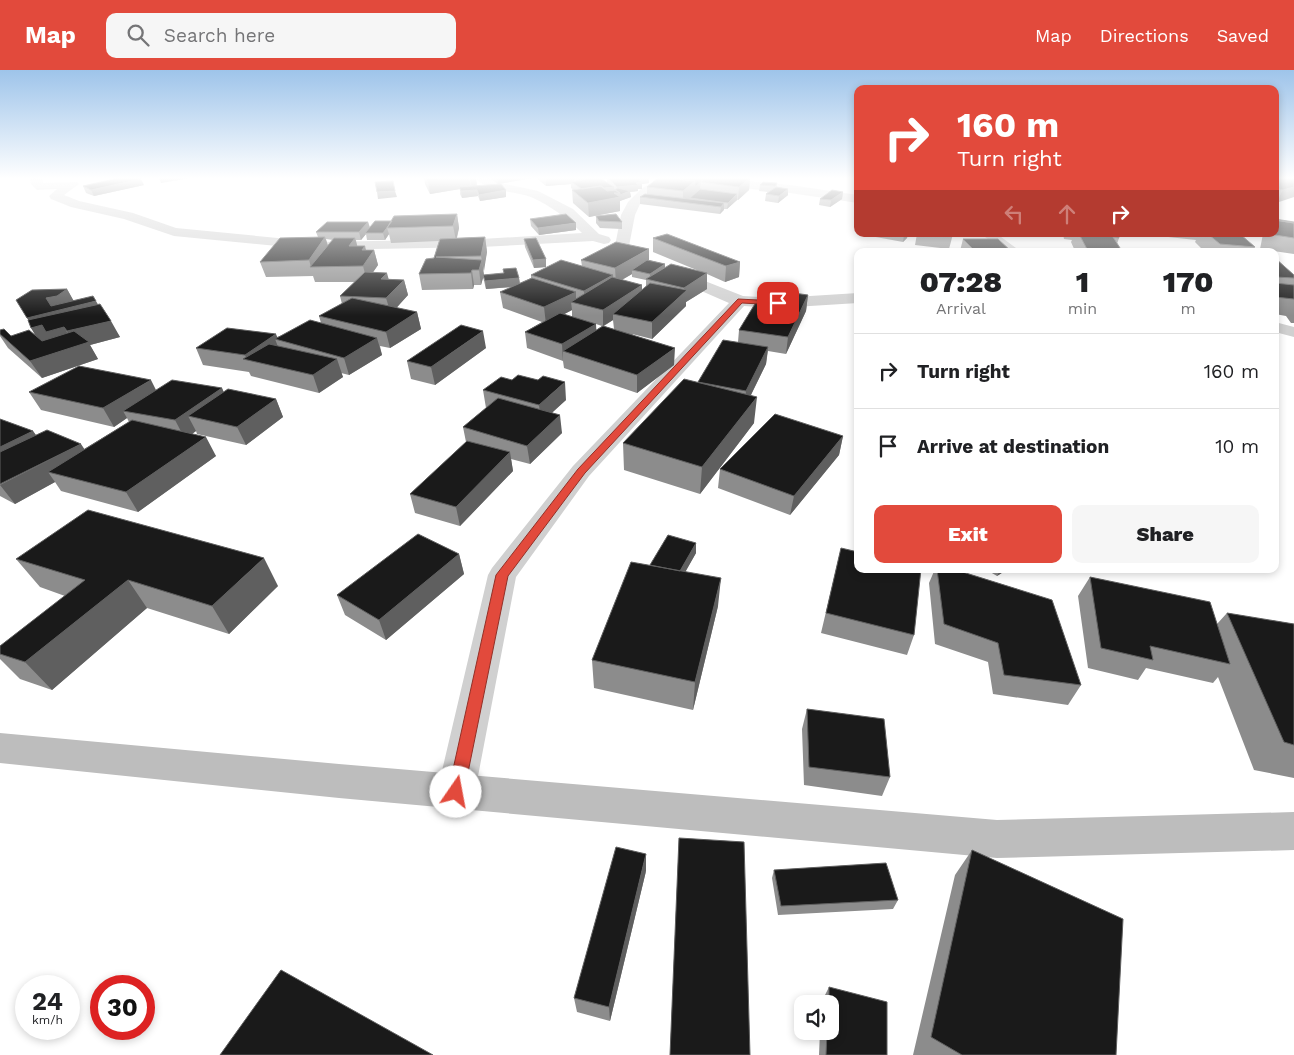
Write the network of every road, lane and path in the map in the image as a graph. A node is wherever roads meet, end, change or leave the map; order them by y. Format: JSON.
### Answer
{"nodes":[{"id":1,"x":151,"y":224,"type":"edge"},
{"id":2,"x":581,"y":224,"type":"edge"},
{"id":3,"x":627,"y":224,"type":"edge"},
{"id":4,"x":594,"y":236,"type":"junction"},
{"id":5,"x":992,"y":237,"type":"edge"},
{"id":6,"x":622,"y":246,"type":"junction"},
{"id":7,"x":1009,"y":248,"type":"edge"},
{"id":8,"x":638,"y":255,"type":"edge"},
{"id":9,"x":655,"y":264,"type":"edge"},
{"id":10,"x":854,"y":298,"type":"edge"},
{"id":11,"x":740,"y":301,"type":"junction"},
{"id":12,"x":1279,"y":328,"type":"edge"},
{"id":13,"x":1294,"y":332,"type":"edge"},
{"id":14,"x":0,"y":748,"type":"edge"},
{"id":15,"x":456,"y":792,"type":"junction"},
{"id":16,"x":1294,"y":831,"type":"edge"}],
"edges":[{"from":1,"to":4,"type":"street"},
{"from":2,"to":4,"type":"street"},
{"from":3,"to":6,"type":"street"},
{"from":4,"to":6,"type":"street"},
{"from":5,"to":7,"type":"street"},
{"from":6,"to":8,"type":"street"},
{"from":9,"to":11,"type":"street"},
{"from":10,"to":11,"type":"street"},
{"from":11,"to":15,"type":"street"},
{"from":12,"to":13,"type":"street"},
{"from":14,"to":15,"type":"street"},
{"from":15,"to":16,"type":"street"}]}
